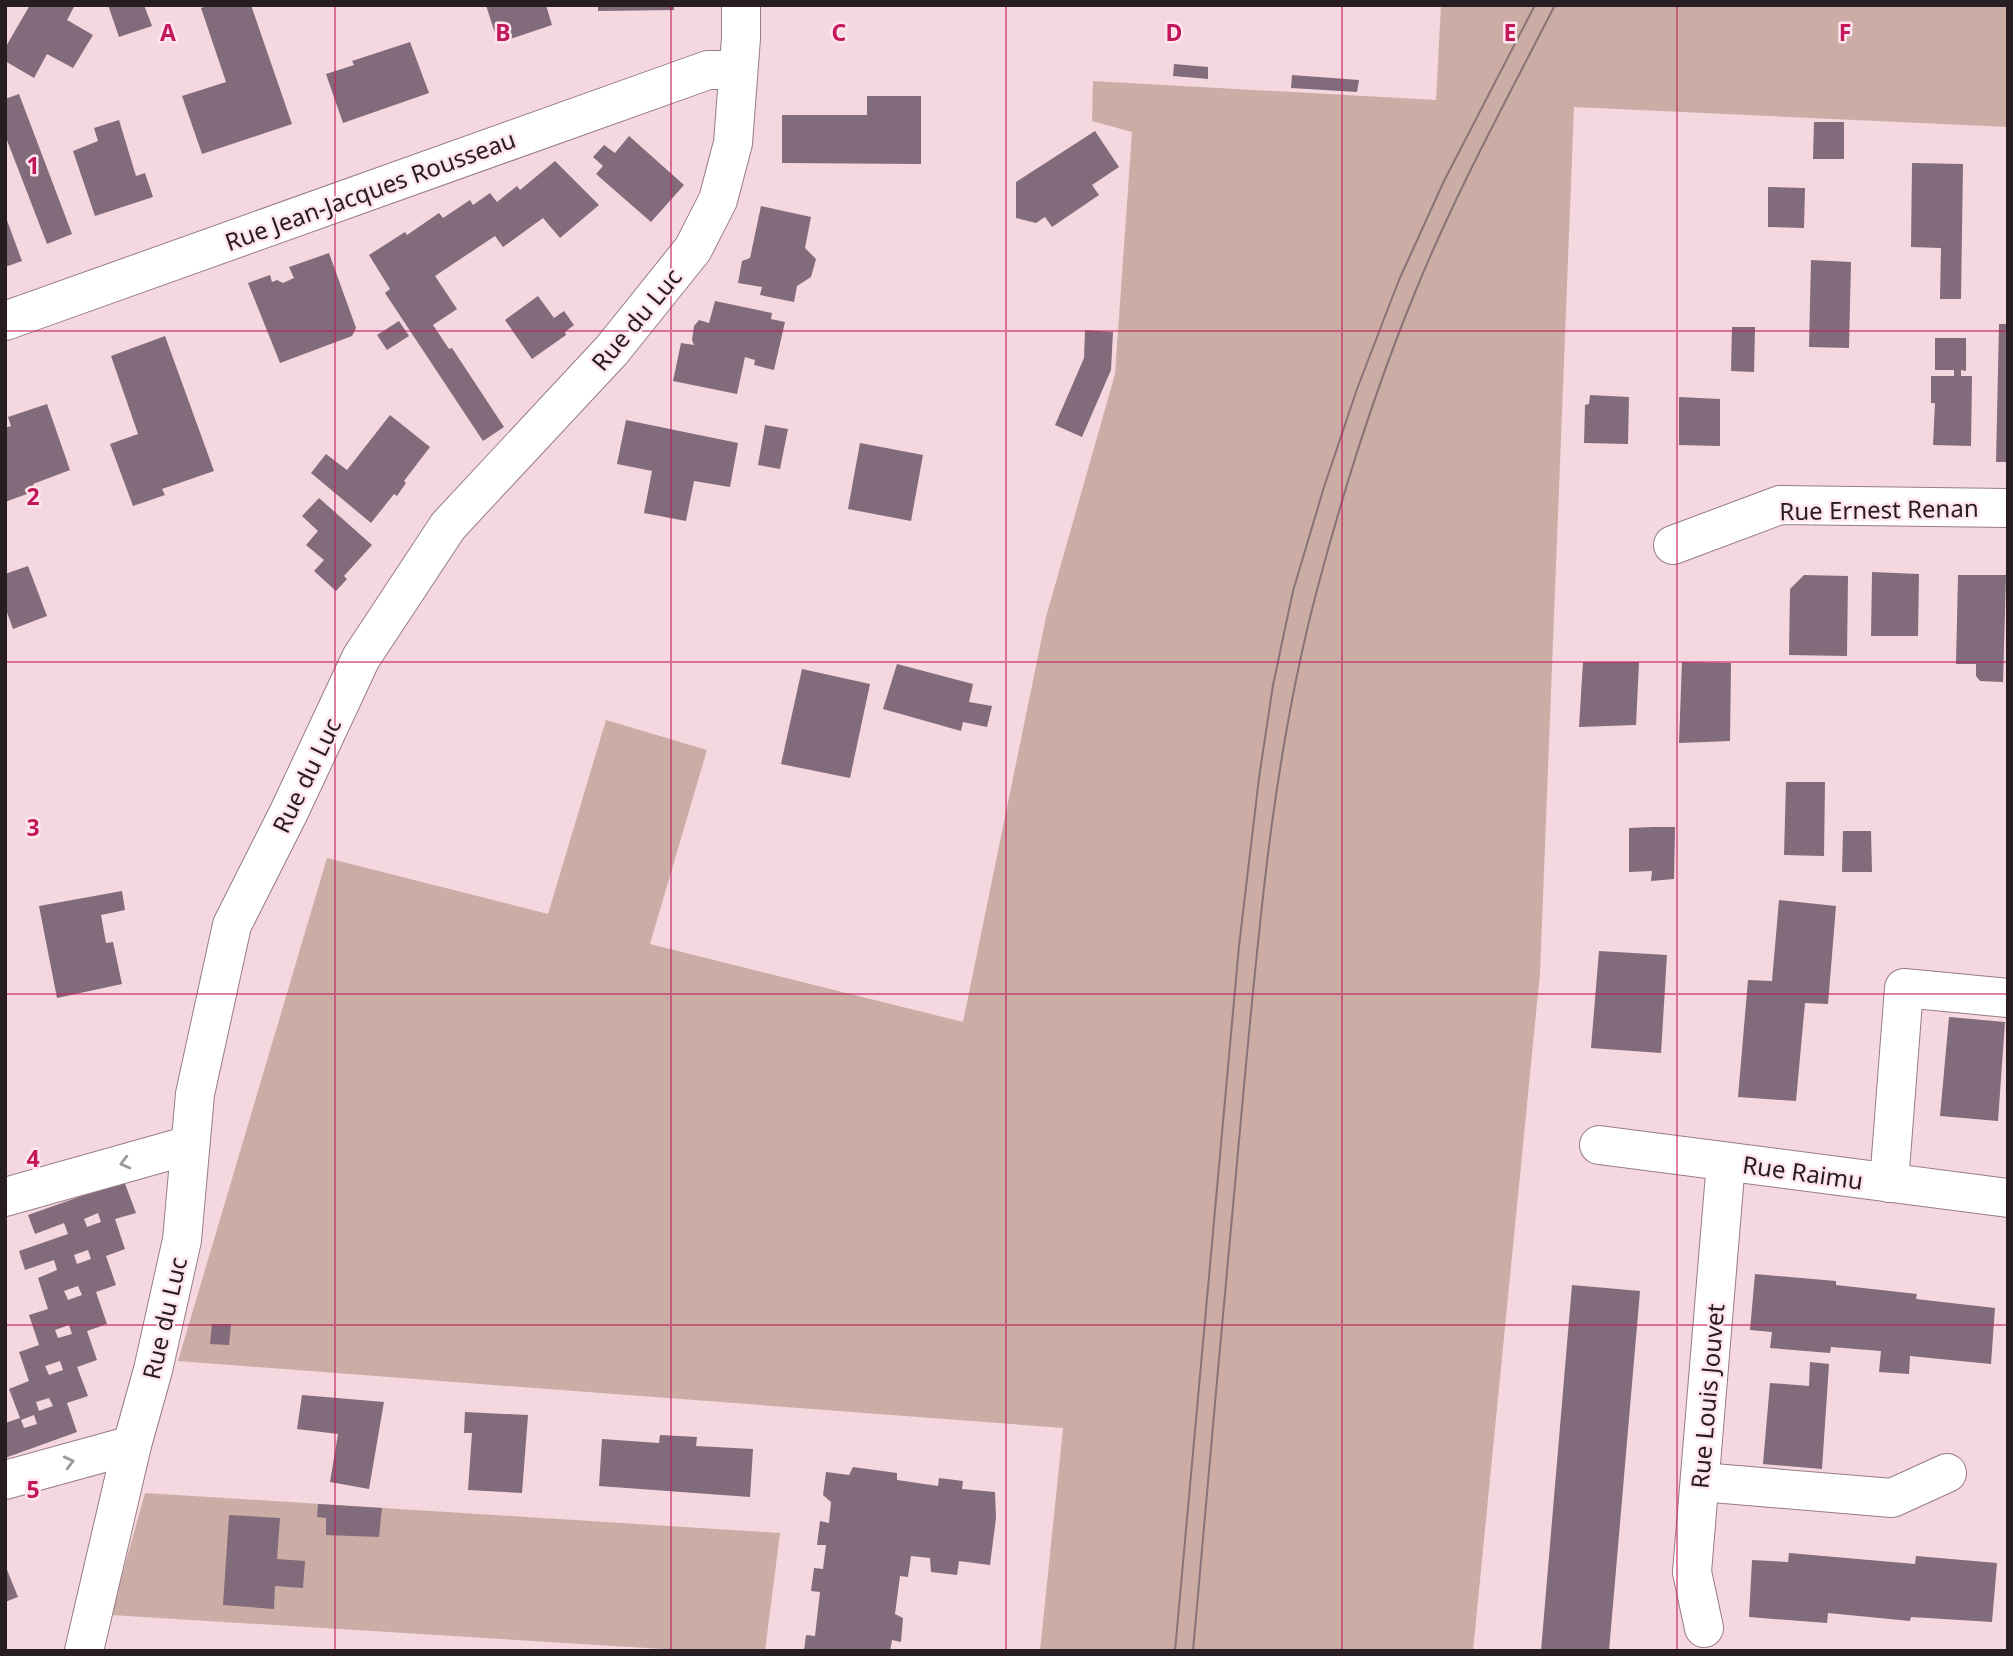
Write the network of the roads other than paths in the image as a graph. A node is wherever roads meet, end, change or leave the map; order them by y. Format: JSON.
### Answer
{"nodes":[{"id":1,"x":740,"y":5,"type":"edge"},
{"id":2,"x":737,"y":70,"type":"junction"},
{"id":3,"x":5,"y":321,"type":"edge"},
{"id":4,"x":2008,"y":508,"type":"edge"},
{"id":5,"x":1673,"y":545,"type":"dead end"},
{"id":6,"x":2008,"y":998,"type":"edge"},
{"id":7,"x":190,"y":1145,"type":"junction"},
{"id":8,"x":1599,"y":1145,"type":"dead end"},
{"id":9,"x":1726,"y":1162,"type":"junction"},
{"id":10,"x":1889,"y":1183,"type":"junction"},
{"id":11,"x":5,"y":1197,"type":"edge"},
{"id":12,"x":2008,"y":1198,"type":"edge"},
{"id":13,"x":132,"y":1445,"type":"junction"},
{"id":14,"x":1947,"y":1473,"type":"dead end"},
{"id":15,"x":5,"y":1480,"type":"edge"},
{"id":16,"x":1701,"y":1482,"type":"junction"},
{"id":17,"x":1704,"y":1628,"type":"dead end"},
{"id":18,"x":84,"y":1651,"type":"edge"}],
"edges":[{"from":1,"to":2,"type":"street","name":"Rue du Luc"},
{"from":2,"to":3,"type":"street","name":"Rue Jean-Jacques Rousseau"},
{"from":2,"to":7,"type":"street","name":"Rue du Luc"},
{"from":4,"to":5,"type":"street","name":"Rue Ernest Renan"},
{"from":6,"to":10,"type":"street"},
{"from":7,"to":11,"type":"street","one_way":true},
{"from":7,"to":13,"type":"street","name":"Rue du Luc"},
{"from":8,"to":9,"type":"street","name":"Rue Raimu"},
{"from":9,"to":10,"type":"street","name":"Rue Raimu"},
{"from":9,"to":16,"type":"street","name":"Rue Louis Jouvet"},
{"from":10,"to":12,"type":"street","name":"Rue Raimu"},
{"from":15,"to":13,"type":"street","one_way":true},
{"from":13,"to":18,"type":"street","name":"Rue du Luc"},
{"from":14,"to":16,"type":"street"},
{"from":16,"to":17,"type":"street","name":"Rue Louis Jouvet"}]}
